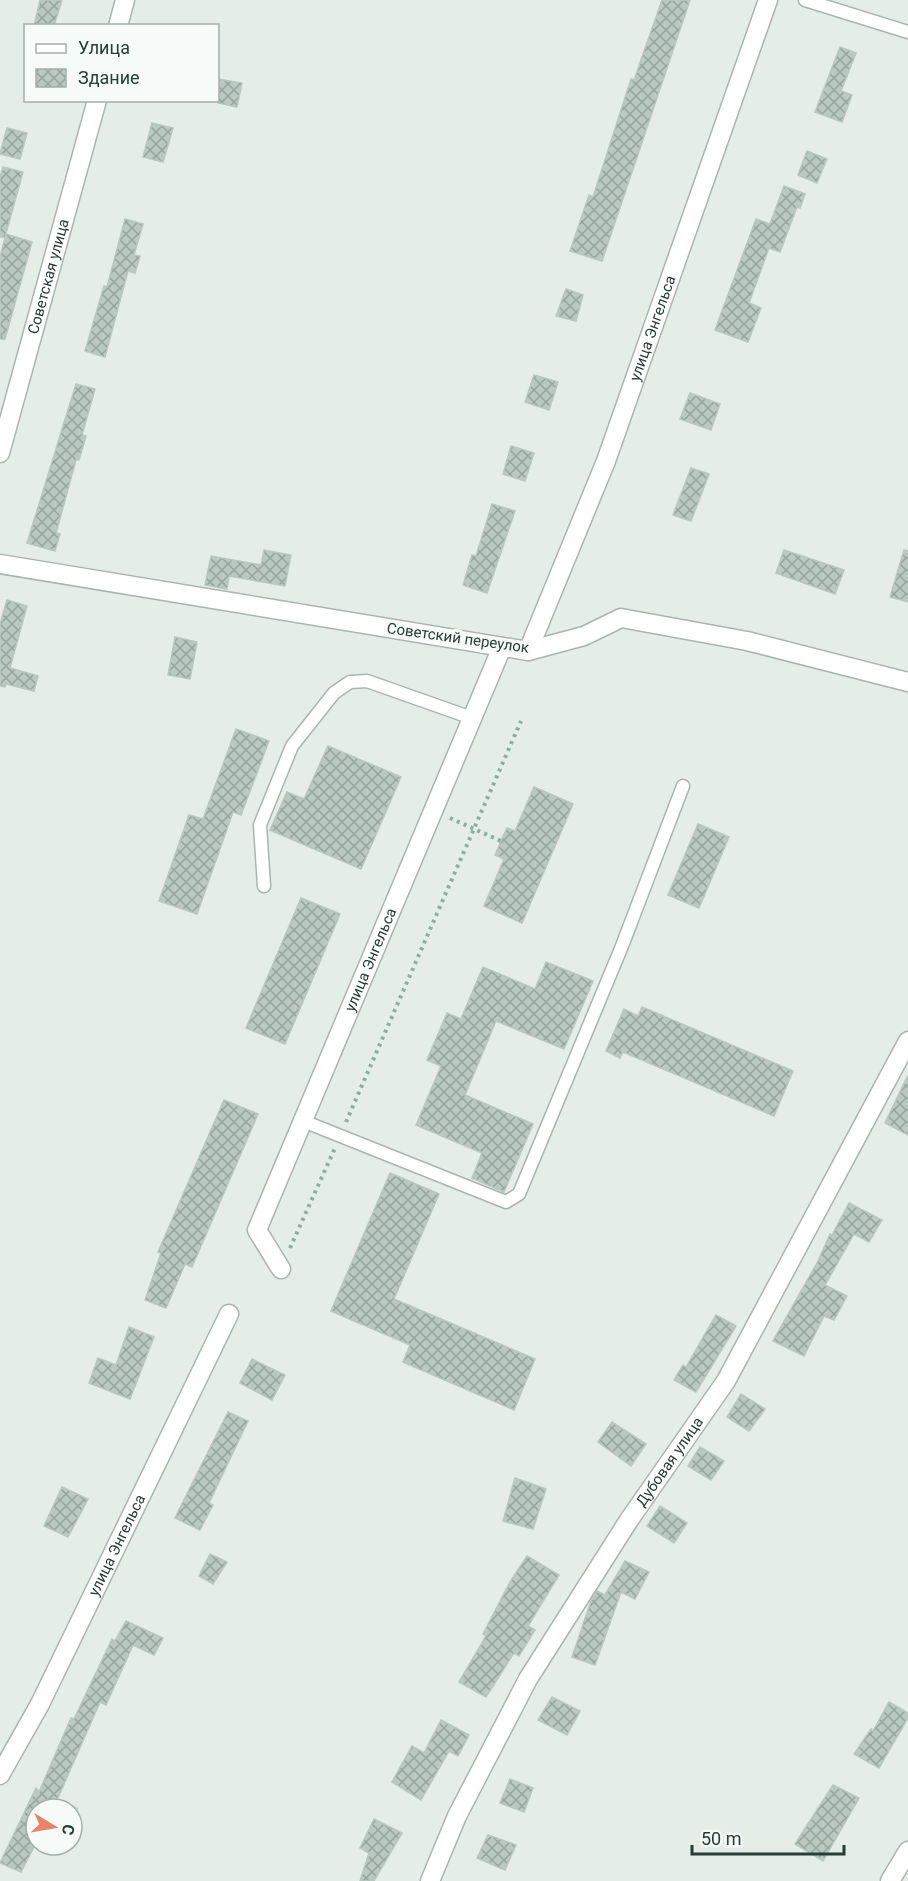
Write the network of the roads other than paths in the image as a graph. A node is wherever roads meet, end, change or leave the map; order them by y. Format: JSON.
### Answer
{"nodes":[{"id":1,"x":125,"y":0,"type":"edge"},
{"id":2,"x":768,"y":0,"type":"edge"},
{"id":3,"x":805,"y":0,"type":"edge"},
{"id":4,"x":119,"y":24,"type":"edge"},
{"id":5,"x":908,"y":32,"type":"edge"},
{"id":6,"x":96,"y":102,"type":"edge"},
{"id":7,"x":0,"y":453,"type":"edge"},
{"id":8,"x":0,"y":564,"type":"edge"},
{"id":9,"x":502,"y":647,"type":"junction"},
{"id":10,"x":528,"y":651,"type":"junction"},
{"id":11,"x":908,"y":682,"type":"edge"},
{"id":12,"x":472,"y":718,"type":"junction"},
{"id":13,"x":683,"y":786,"type":"dead end"},
{"id":14,"x":264,"y":886,"type":"dead end"},
{"id":15,"x":908,"y":1041,"type":"edge"},
{"id":16,"x":303,"y":1121,"type":"junction"},
{"id":17,"x":280,"y":1269,"type":"road end"},
{"id":18,"x":229,"y":1314,"type":"dead end"},
{"id":19,"x":0,"y":1775,"type":"edge"},
{"id":20,"x":908,"y":1851,"type":"edge"},
{"id":21,"x":430,"y":1881,"type":"edge"},
{"id":22,"x":890,"y":1881,"type":"edge"}],
"edges":[{"from":1,"to":4,"type":"street"},
{"from":2,"to":10,"type":"street","name":"улица Энгельса"},
{"from":3,"to":5,"type":"lane"},
{"from":6,"to":7,"type":"street","name":"Советская улица"},
{"from":8,"to":9,"type":"street","name":"Советский переулок"},
{"from":9,"to":10,"type":"street","name":"Советский переулок"},
{"from":9,"to":12,"type":"street","name":"улица Энгельса"},
{"from":10,"to":11,"type":"street","name":"Советский переулок"},
{"from":12,"to":14,"type":"lane"},
{"from":12,"to":16,"type":"street","name":"улица Энгельса"},
{"from":13,"to":16,"type":"lane"},
{"from":15,"to":21,"type":"street","name":"Дубовая улица"},
{"from":16,"to":17,"type":"street","name":"улица Энгельса"},
{"from":18,"to":19,"type":"street","name":"улица Энгельса"},
{"from":20,"to":22,"type":"street"}]}
